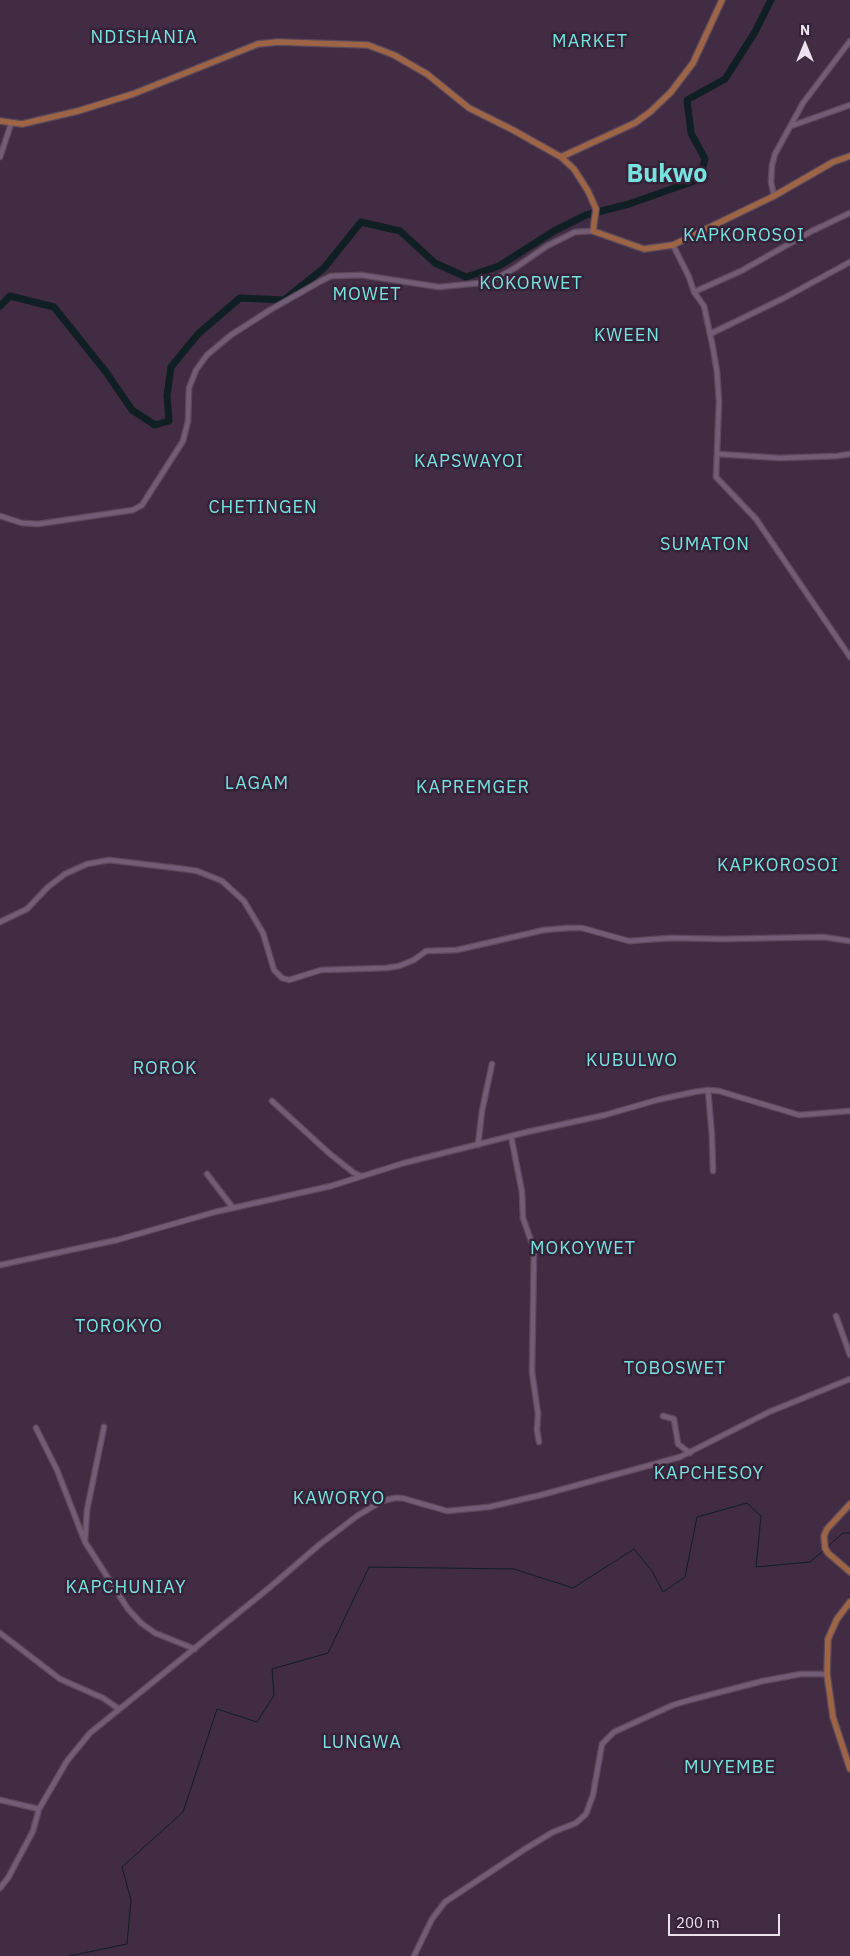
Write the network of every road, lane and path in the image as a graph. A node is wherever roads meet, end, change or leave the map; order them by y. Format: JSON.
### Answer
{"nodes":[{"id":1,"x":722,"y":0,"type":"edge"},
{"id":2,"x":850,"y":41,"type":"edge"},
{"id":3,"x":850,"y":105,"type":"edge"},
{"id":4,"x":0,"y":121,"type":"edge"},
{"id":5,"x":11,"y":124,"type":"junction"},
{"id":6,"x":792,"y":126,"type":"junction"},
{"id":7,"x":850,"y":156,"type":"edge"},
{"id":8,"x":0,"y":157,"type":"edge"},
{"id":9,"x":561,"y":157,"type":"junction"},
{"id":10,"x":774,"y":196,"type":"junction"},
{"id":11,"x":850,"y":213,"type":"edge"},
{"id":12,"x":594,"y":230,"type":"junction"},
{"id":13,"x":673,"y":245,"type":"junction"},
{"id":14,"x":850,"y":262,"type":"edge"},
{"id":15,"x":694,"y":292,"type":"junction"},
{"id":16,"x":710,"y":334,"type":"junction"},
{"id":17,"x":717,"y":454,"type":"junction"},
{"id":18,"x":850,"y":454,"type":"edge"},
{"id":19,"x":0,"y":516,"type":"edge"},
{"id":20,"x":850,"y":657,"type":"edge"},
{"id":21,"x":0,"y":922,"type":"edge"},
{"id":22,"x":850,"y":942,"type":"edge"},
{"id":23,"x":492,"y":1064,"type":"dead end"},
{"id":24,"x":708,"y":1090,"type":"junction"},
{"id":25,"x":272,"y":1101,"type":"dead end"},
{"id":26,"x":850,"y":1111,"type":"edge"},
{"id":27,"x":512,"y":1136,"type":"junction"},
{"id":28,"x":478,"y":1145,"type":"junction"},
{"id":29,"x":713,"y":1171,"type":"dead end"},
{"id":30,"x":207,"y":1174,"type":"dead end"},
{"id":31,"x":361,"y":1176,"type":"junction"},
{"id":32,"x":233,"y":1208,"type":"junction"},
{"id":33,"x":0,"y":1265,"type":"edge"},
{"id":34,"x":836,"y":1316,"type":"dead end"},
{"id":35,"x":850,"y":1355,"type":"edge"},
{"id":36,"x":850,"y":1379,"type":"edge"},
{"id":37,"x":663,"y":1416,"type":"dead end"},
{"id":38,"x":104,"y":1427,"type":"dead end"},
{"id":39,"x":36,"y":1428,"type":"dead end"},
{"id":40,"x":539,"y":1442,"type":"dead end"},
{"id":41,"x":690,"y":1453,"type":"junction"},
{"id":42,"x":850,"y":1504,"type":"edge"},
{"id":43,"x":85,"y":1542,"type":"junction"},
{"id":44,"x":850,"y":1572,"type":"edge"},
{"id":45,"x":850,"y":1602,"type":"edge"},
{"id":46,"x":0,"y":1634,"type":"edge"},
{"id":47,"x":195,"y":1649,"type":"junction"},
{"id":48,"x":827,"y":1674,"type":"junction"},
{"id":49,"x":119,"y":1709,"type":"junction"},
{"id":50,"x":850,"y":1769,"type":"edge"},
{"id":51,"x":0,"y":1800,"type":"edge"},
{"id":52,"x":39,"y":1809,"type":"junction"},
{"id":53,"x":0,"y":1888,"type":"edge"},
{"id":54,"x":414,"y":1956,"type":"edge"}],
"edges":[{"from":1,"to":9,"type":"main road"},
{"from":2,"to":6,"type":"street"},
{"from":3,"to":6,"type":"street"},
{"from":4,"to":5,"type":"main road"},
{"from":5,"to":8,"type":"street"},
{"from":5,"to":9,"type":"main road"},
{"from":6,"to":10,"type":"street"},
{"from":7,"to":10,"type":"main road"},
{"from":9,"to":12,"type":"main road"},
{"from":10,"to":13,"type":"main road"},
{"from":11,"to":15,"type":"street"},
{"from":12,"to":13,"type":"main road"},
{"from":12,"to":19,"type":"street"},
{"from":13,"to":15,"type":"street"},
{"from":14,"to":16,"type":"street"},
{"from":15,"to":16,"type":"street"},
{"from":16,"to":17,"type":"street"},
{"from":17,"to":18,"type":"street"},
{"from":17,"to":20,"type":"street"},
{"from":21,"to":22,"type":"street"},
{"from":23,"to":28,"type":"street"},
{"from":24,"to":26,"type":"street"},
{"from":24,"to":27,"type":"street"},
{"from":24,"to":29,"type":"street"},
{"from":25,"to":31,"type":"street"},
{"from":27,"to":28,"type":"street"},
{"from":27,"to":40,"type":"street"},
{"from":28,"to":31,"type":"street"},
{"from":30,"to":32,"type":"street"},
{"from":31,"to":32,"type":"street"},
{"from":32,"to":33,"type":"street"},
{"from":34,"to":35,"type":"street"},
{"from":36,"to":41,"type":"street"},
{"from":37,"to":41,"type":"street"},
{"from":38,"to":43,"type":"street"},
{"from":39,"to":43,"type":"street"},
{"from":41,"to":47,"type":"street"},
{"from":42,"to":44,"type":"main road"},
{"from":43,"to":47,"type":"street"},
{"from":45,"to":48,"type":"main road"},
{"from":46,"to":49,"type":"street"},
{"from":47,"to":49,"type":"street"},
{"from":48,"to":50,"type":"main road"},
{"from":48,"to":54,"type":"street"},
{"from":49,"to":52,"type":"street"},
{"from":51,"to":52,"type":"street"},
{"from":52,"to":53,"type":"street"}]}
